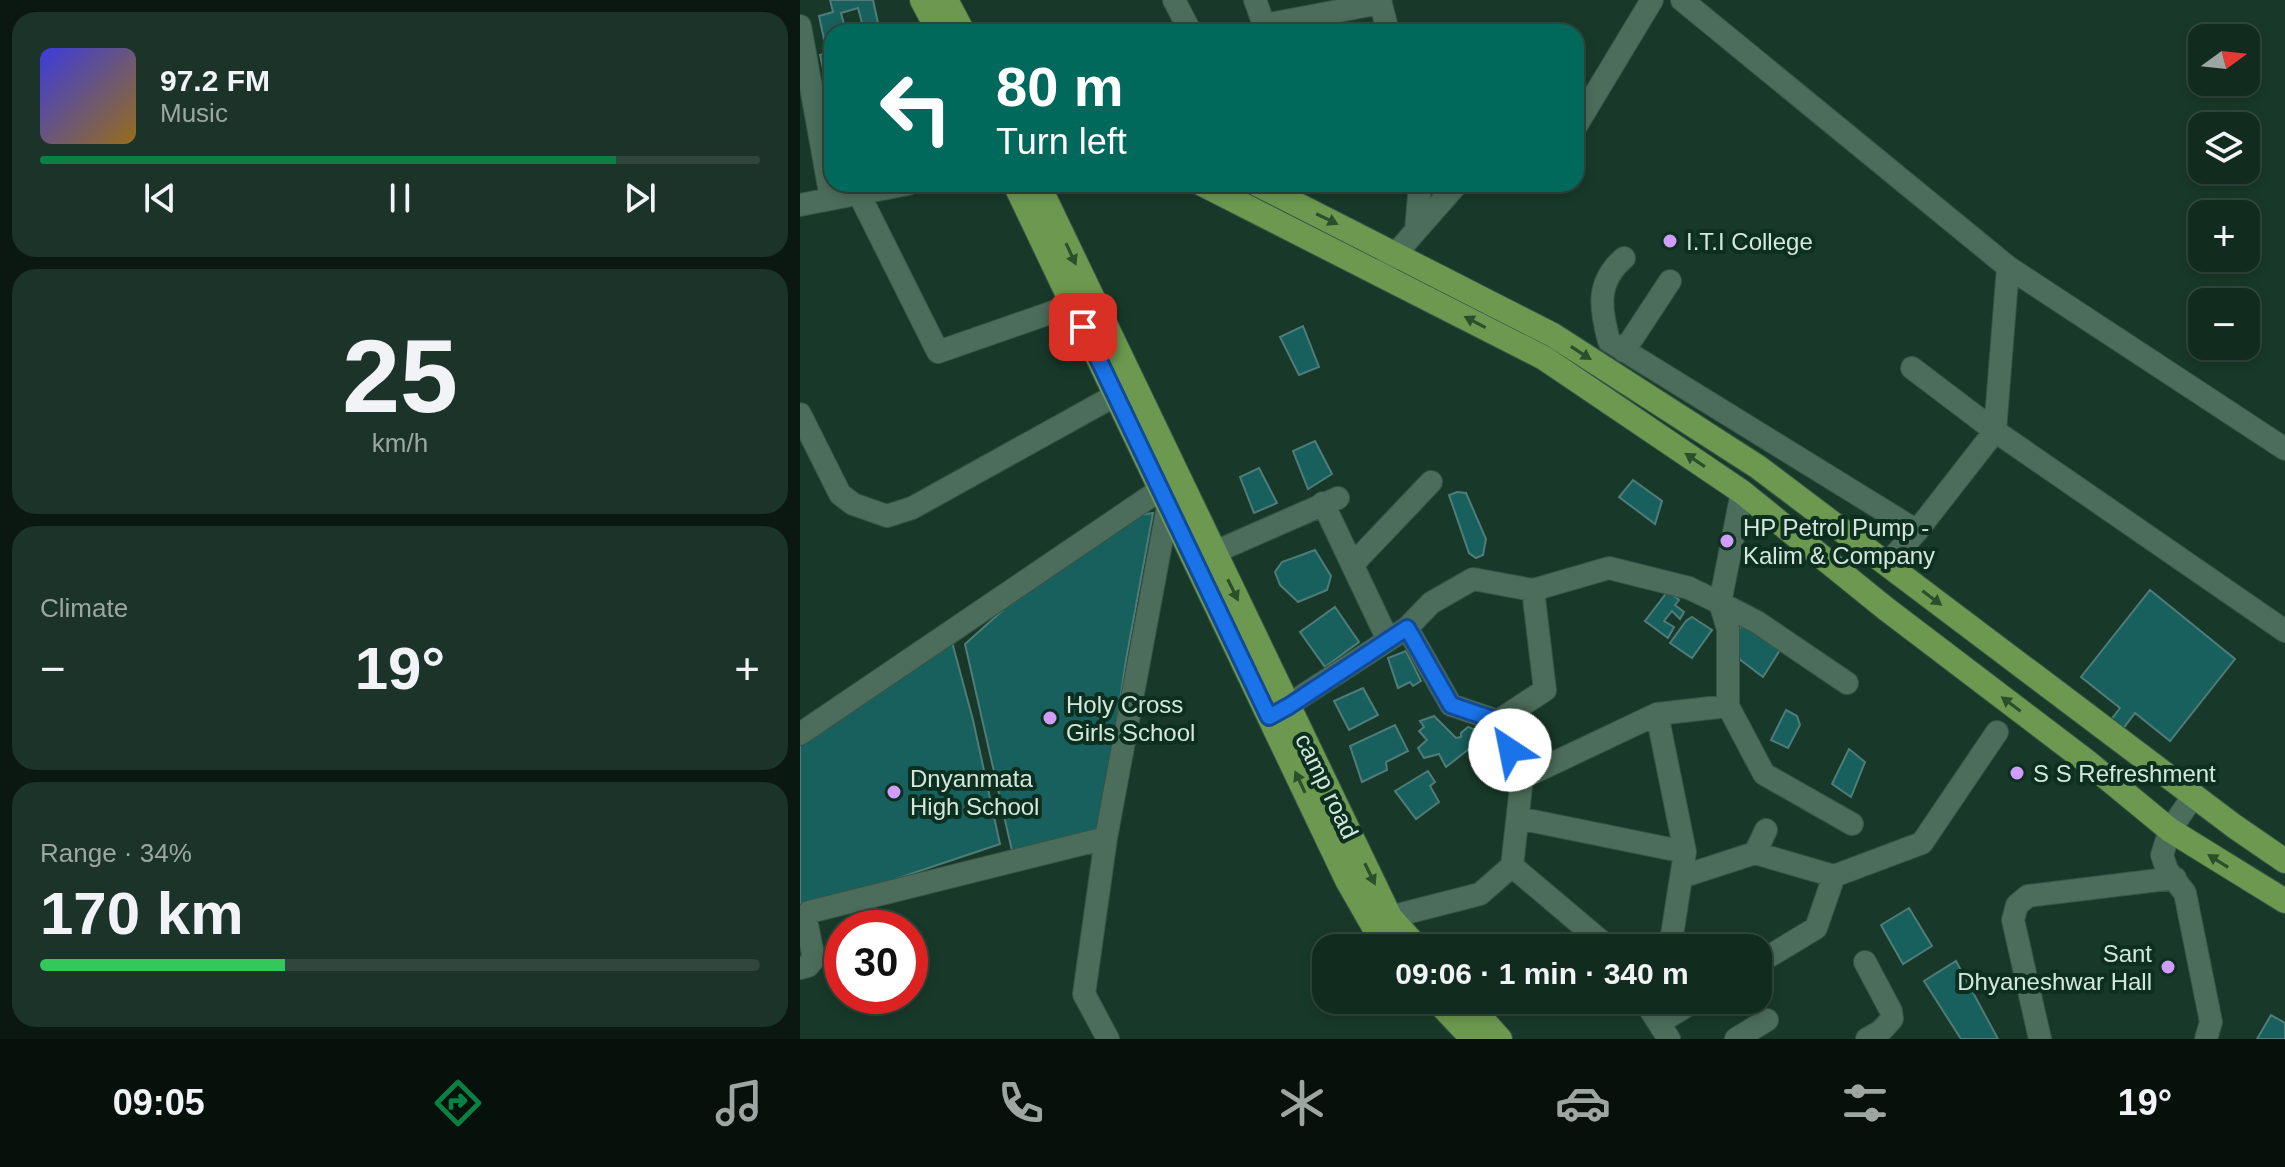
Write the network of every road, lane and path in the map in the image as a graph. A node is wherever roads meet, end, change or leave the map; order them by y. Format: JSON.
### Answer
{"nodes":[{"id":1,"x":922,"y":0,"type":"edge"},
{"id":2,"x":946,"y":0,"type":"edge"},
{"id":3,"x":1174,"y":0,"type":"edge"},
{"id":4,"x":1255,"y":0,"type":"edge"},
{"id":5,"x":1652,"y":0,"type":"edge"},
{"id":6,"x":1682,"y":0,"type":"edge"},
{"id":7,"x":1380,"y":2,"type":"edge"},
{"id":8,"x":935,"y":24,"type":"edge"},
{"id":9,"x":959,"y":24,"type":"edge"},
{"id":10,"x":1186,"y":24,"type":"edge"},
{"id":11,"x":1264,"y":24,"type":"edge"},
{"id":12,"x":1269,"y":24,"type":"edge"},
{"id":13,"x":1386,"y":24,"type":"edge"},
{"id":14,"x":800,"y":26,"type":"edge"},
{"id":15,"x":1584,"y":113,"type":"edge"},
{"id":16,"x":810,"y":135,"type":"edge"},
{"id":17,"x":824,"y":177,"type":"edge"},
{"id":18,"x":829,"y":192,"type":"edge"},
{"id":19,"x":869,"y":192,"type":"edge"},
{"id":20,"x":1021,"y":192,"type":"edge"},
{"id":21,"x":1040,"y":192,"type":"edge"},
{"id":22,"x":1218,"y":192,"type":"edge"},
{"id":23,"x":1273,"y":192,"type":"edge"},
{"id":24,"x":1419,"y":192,"type":"edge"},
{"id":25,"x":1450,"y":192,"type":"edge"},
{"id":26,"x":859,"y":194,"type":"junction"},
{"id":27,"x":831,"y":198,"type":"junction"},
{"id":28,"x":800,"y":205,"type":"edge"},
{"id":29,"x":1048,"y":229,"type":"junction"},
{"id":30,"x":1416,"y":230,"type":"junction"},
{"id":31,"x":1397,"y":253,"type":"junction"},
{"id":32,"x":1624,"y":258,"type":"dead end"},
{"id":33,"x":2008,"y":267,"type":"junction"},
{"id":34,"x":1379,"y":273,"type":"junction"},
{"id":35,"x":1670,"y":281,"type":"dead end"},
{"id":36,"x":1073,"y":305,"type":"junction"},
{"id":37,"x":1624,"y":351,"type":"junction"},
{"id":38,"x":1912,"y":368,"type":"dead end"},
{"id":39,"x":1116,"y":395,"type":"junction"},
{"id":40,"x":800,"y":414,"type":"edge"},
{"id":41,"x":1995,"y":431,"type":"junction"},
{"id":42,"x":2285,"y":449,"type":"edge"},
{"id":43,"x":1758,"y":467,"type":"junction"},
{"id":44,"x":1431,"y":482,"type":"dead end"},
{"id":45,"x":1173,"y":492,"type":"junction"},
{"id":46,"x":1742,"y":492,"type":"junction"},
{"id":47,"x":1822,"y":515,"type":"junction"},
{"id":48,"x":1917,"y":531,"type":"junction"},
{"id":49,"x":1803,"y":540,"type":"junction"},
{"id":50,"x":1215,"y":552,"type":"junction"},
{"id":51,"x":1353,"y":564,"type":"junction"},
{"id":52,"x":1887,"y":564,"type":"junction"},
{"id":53,"x":1533,"y":590,"type":"junction"},
{"id":54,"x":1720,"y":603,"type":"junction"},
{"id":55,"x":1407,"y":628,"type":"junction"},
{"id":56,"x":2285,"y":631,"type":"edge"},
{"id":57,"x":1388,"y":640,"type":"junction"},
{"id":58,"x":1847,"y":683,"type":"dead end"},
{"id":59,"x":1728,"y":706,"type":"junction"},
{"id":60,"x":1279,"y":712,"type":"junction"},
{"id":61,"x":1657,"y":714,"type":"junction"},
{"id":62,"x":1498,"y":721,"type":"junction"},
{"id":63,"x":1997,"y":732,"type":"dead end"},
{"id":64,"x":800,"y":734,"type":"edge"},
{"id":65,"x":1522,"y":778,"type":"junction"},
{"id":66,"x":2194,"y":795,"type":"junction"},
{"id":67,"x":1518,"y":818,"type":"junction"},
{"id":68,"x":1852,"y":824,"type":"dead end"},
{"id":69,"x":1766,"y":830,"type":"dead end"},
{"id":70,"x":2170,"y":830,"type":"junction"},
{"id":71,"x":1106,"y":838,"type":"junction"},
{"id":72,"x":1685,"y":852,"type":"junction"},
{"id":73,"x":1755,"y":853,"type":"junction"},
{"id":74,"x":2285,"y":861,"type":"edge"},
{"id":75,"x":1512,"y":866,"type":"junction"},
{"id":76,"x":1834,"y":876,"type":"junction"},
{"id":77,"x":1681,"y":877,"type":"junction"},
{"id":78,"x":2175,"y":878,"type":"junction"},
{"id":79,"x":2285,"y":901,"type":"edge"},
{"id":80,"x":1390,"y":917,"type":"junction"},
{"id":81,"x":1379,"y":934,"type":"edge"},
{"id":82,"x":1405,"y":934,"type":"edge"},
{"id":83,"x":1592,"y":934,"type":"edge"},
{"id":84,"x":1672,"y":934,"type":"edge"},
{"id":85,"x":1772,"y":955,"type":"edge"},
{"id":86,"x":1865,"y":962,"type":"dead end"},
{"id":87,"x":800,"y":968,"type":"edge"},
{"id":88,"x":1449,"y":1014,"type":"edge"},
{"id":89,"x":1478,"y":1014,"type":"edge"},
{"id":90,"x":1653,"y":1014,"type":"edge"},
{"id":91,"x":1682,"y":1014,"type":"edge"},
{"id":92,"x":1767,"y":1020,"type":"dead end"},
{"id":93,"x":1664,"y":1031,"type":"edge"},
{"id":94,"x":1108,"y":1039,"type":"edge"},
{"id":95,"x":1473,"y":1039,"type":"edge"},
{"id":96,"x":1500,"y":1039,"type":"edge"},
{"id":97,"x":1736,"y":1039,"type":"edge"},
{"id":98,"x":1867,"y":1039,"type":"edge"},
{"id":99,"x":2040,"y":1039,"type":"edge"},
{"id":100,"x":2206,"y":1039,"type":"edge"}],
"edges":[{"from":1,"to":8,"type":"main road"},
{"from":2,"to":9,"type":"main road"},
{"from":3,"to":10,"type":"street"},
{"from":4,"to":11,"type":"street"},
{"from":5,"to":15,"type":"street"},
{"from":6,"to":33,"type":"street"},
{"from":7,"to":12,"type":"street"},
{"from":7,"to":13,"type":"street"},
{"from":14,"to":16,"type":"street"},
{"from":16,"to":17,"type":"street"},
{"from":18,"to":27,"type":"street"},
{"from":19,"to":26,"type":"street"},
{"from":20,"to":29,"type":"main road","name":"camp road"},
{"from":21,"to":29,"type":"main road","name":"camp road"},
{"from":22,"to":34,"type":"main road"},
{"from":23,"to":31,"type":"main road","one_way":true},
{"from":24,"to":30,"type":"street"},
{"from":25,"to":30,"type":"street"},
{"from":26,"to":27,"type":"street"},
{"from":26,"to":36,"type":"street"},
{"from":27,"to":28,"type":"street"},
{"from":29,"to":36,"type":"main road","name":"camp road"},
{"from":29,"to":45,"type":"main road","name":"camp road","one_way":true},
{"from":30,"to":31,"type":"street"},
{"from":31,"to":34,"type":"street"},
{"from":31,"to":43,"type":"main road","one_way":true},
{"from":32,"to":37,"type":"street"},
{"from":33,"to":41,"type":"street"},
{"from":33,"to":42,"type":"street"},
{"from":46,"to":34,"type":"main road","one_way":true},
{"from":35,"to":37,"type":"street"},
{"from":36,"to":39,"type":"main road","name":"camp road"},
{"from":37,"to":48,"type":"street"},
{"from":38,"to":41,"type":"street"},
{"from":39,"to":40,"type":"street"},
{"from":39,"to":45,"type":"main road","name":"camp road"},
{"from":41,"to":48,"type":"street"},
{"from":41,"to":56,"type":"street"},
{"from":43,"to":46,"type":"main road"},
{"from":43,"to":47,"type":"main road"},
{"from":44,"to":51,"type":"street"},
{"from":45,"to":50,"type":"main road","name":"camp road"},
{"from":45,"to":60,"type":"main road","name":"camp road"},
{"from":45,"to":64,"type":"street"},
{"from":45,"to":71,"type":"street"},
{"from":46,"to":49,"type":"main road"},
{"from":46,"to":54,"type":"street"},
{"from":47,"to":49,"type":"main road"},
{"from":47,"to":52,"type":"main road"},
{"from":48,"to":52,"type":"street"},
{"from":70,"to":49,"type":"main road","one_way":true},
{"from":50,"to":51,"type":"street"},
{"from":50,"to":60,"type":"main road","name":"camp road","one_way":true},
{"from":51,"to":57,"type":"street"},
{"from":52,"to":66,"type":"main road","one_way":true},
{"from":53,"to":54,"type":"street"},
{"from":53,"to":55,"type":"street"},
{"from":53,"to":62,"type":"street"},
{"from":54,"to":58,"type":"street"},
{"from":54,"to":59,"type":"street"},
{"from":55,"to":57,"type":"street"},
{"from":55,"to":62,"type":"street"},
{"from":57,"to":60,"type":"street"},
{"from":59,"to":61,"type":"street"},
{"from":59,"to":68,"type":"street"},
{"from":60,"to":80,"type":"main road","name":"camp road","one_way":true},
{"from":81,"to":60,"type":"main road","name":"camp road","one_way":true},
{"from":61,"to":65,"type":"street"},
{"from":61,"to":72,"type":"street"},
{"from":62,"to":65,"type":"street"},
{"from":63,"to":76,"type":"street"},
{"from":65,"to":67,"type":"street"},
{"from":66,"to":70,"type":"street"},
{"from":66,"to":74,"type":"main road"},
{"from":67,"to":72,"type":"street"},
{"from":67,"to":75,"type":"street"},
{"from":69,"to":73,"type":"street"},
{"from":70,"to":78,"type":"street"},
{"from":79,"to":70,"type":"main road","one_way":true},
{"from":71,"to":87,"type":"street"},
{"from":71,"to":94,"type":"street"},
{"from":72,"to":77,"type":"street"},
{"from":73,"to":76,"type":"street"},
{"from":73,"to":77,"type":"street"},
{"from":75,"to":80,"type":"street"},
{"from":75,"to":83,"type":"street"},
{"from":76,"to":85,"type":"street"},
{"from":77,"to":84,"type":"street"},
{"from":78,"to":99,"type":"street"},
{"from":78,"to":100,"type":"street"},
{"from":80,"to":82,"type":"main road","name":"camp road"},
{"from":86,"to":98,"type":"street"},
{"from":88,"to":95,"type":"main road"},
{"from":89,"to":96,"type":"main road"},
{"from":90,"to":93,"type":"street"},
{"from":91,"to":93,"type":"street"},
{"from":92,"to":97,"type":"street"}]}
